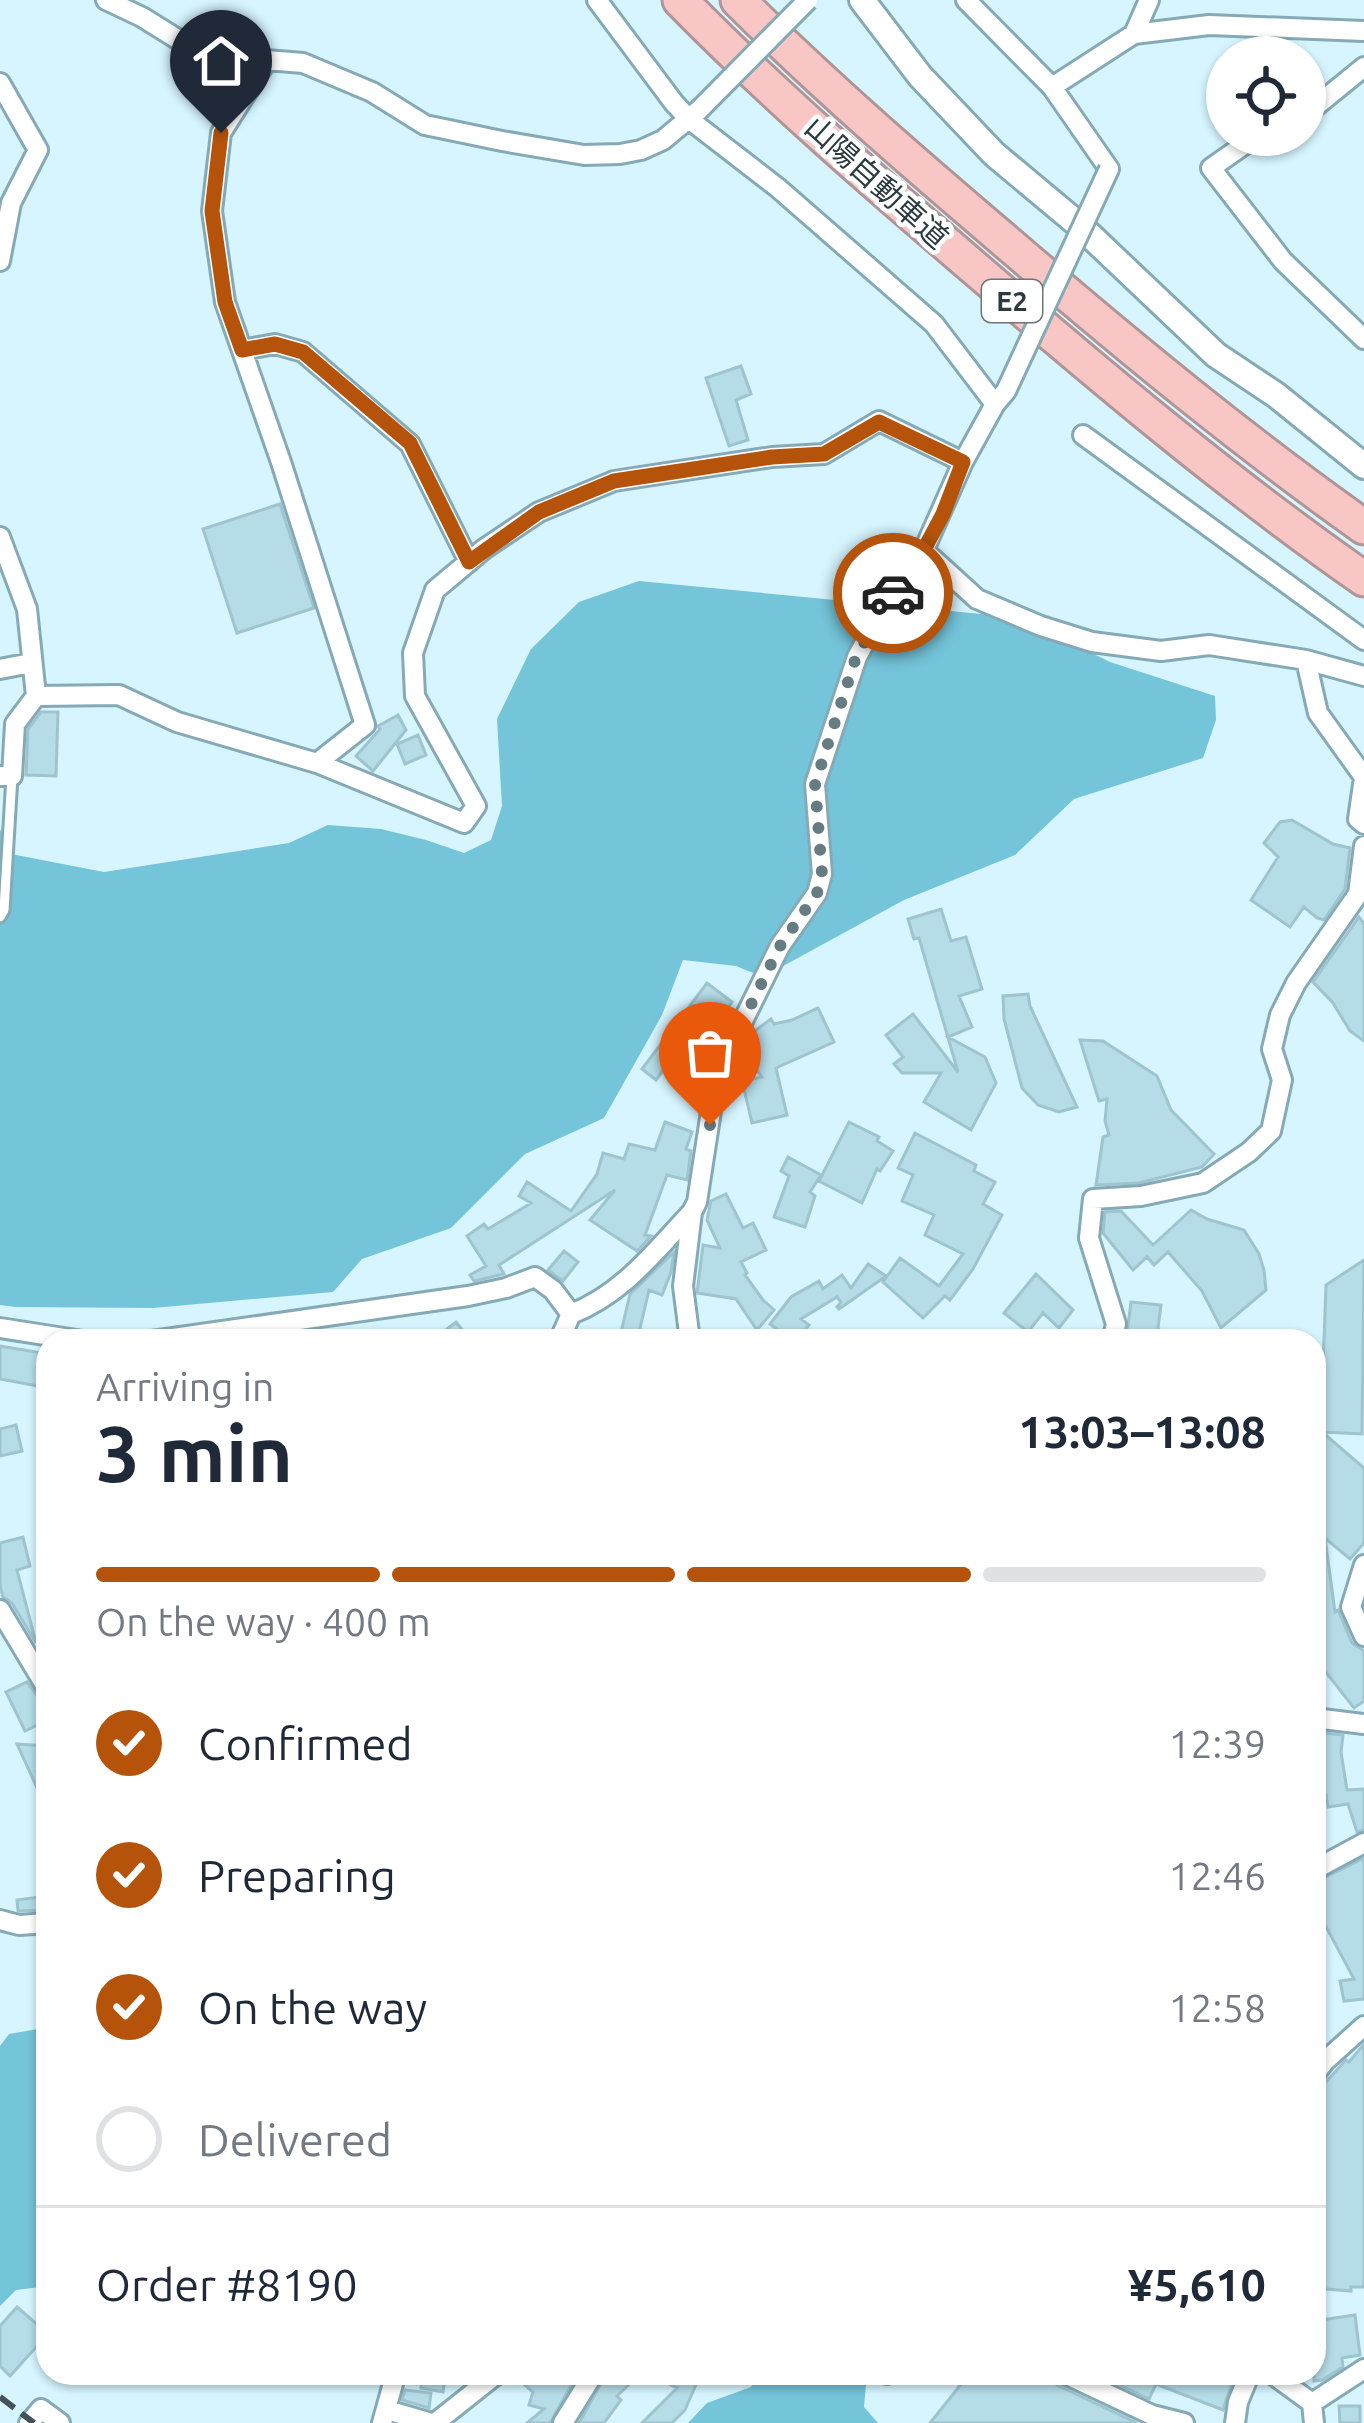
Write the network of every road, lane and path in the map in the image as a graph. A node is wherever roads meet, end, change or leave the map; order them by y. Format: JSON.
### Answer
{"nodes":[{"id":1,"x":106,"y":0,"type":"edge"},
{"id":2,"x":597,"y":0,"type":"edge"},
{"id":3,"x":680,"y":0,"type":"edge"},
{"id":4,"x":738,"y":0,"type":"edge"},
{"id":5,"x":808,"y":0,"type":"edge"},
{"id":6,"x":862,"y":0,"type":"edge"},
{"id":7,"x":967,"y":0,"type":"edge"},
{"id":8,"x":1149,"y":0,"type":"edge"},
{"id":9,"x":1364,"y":31,"type":"edge"},
{"id":10,"x":1134,"y":34,"type":"junction"},
{"id":11,"x":267,"y":60,"type":"junction"},
{"id":12,"x":1364,"y":67,"type":"edge"},
{"id":13,"x":0,"y":83,"type":"edge"},
{"id":14,"x":1052,"y":87,"type":"junction"},
{"id":15,"x":1326,"y":99,"type":"edge"},
{"id":16,"x":695,"y":115,"type":"junction"},
{"id":17,"x":1228,"y":156,"type":"edge"},
{"id":18,"x":0,"y":261,"type":"edge"},
{"id":19,"x":1364,"y":339,"type":"edge"},
{"id":20,"x":242,"y":350,"type":"junction"},
{"id":21,"x":1000,"y":397,"type":"junction"},
{"id":22,"x":1083,"y":435,"type":"dead end"},
{"id":23,"x":963,"y":462,"type":"junction"},
{"id":24,"x":1364,"y":466,"type":"edge"},
{"id":25,"x":1364,"y":527,"type":"edge"},
{"id":26,"x":0,"y":537,"type":"edge"},
{"id":27,"x":922,"y":548,"type":"junction"},
{"id":28,"x":469,"y":562,"type":"junction"},
{"id":29,"x":1364,"y":578,"type":"edge"},
{"id":30,"x":1364,"y":640,"type":"edge"},
{"id":31,"x":1306,"y":660,"type":"junction"},
{"id":32,"x":31,"y":663,"type":"junction"},
{"id":33,"x":0,"y":669,"type":"edge"},
{"id":34,"x":1364,"y":676,"type":"edge"},
{"id":35,"x":36,"y":696,"type":"junction"},
{"id":36,"x":317,"y":763,"type":"junction"},
{"id":37,"x":6,"y":776,"type":"edge"},
{"id":38,"x":1364,"y":778,"type":"edge"},
{"id":39,"x":1364,"y":824,"type":"edge"},
{"id":40,"x":1364,"y":846,"type":"edge"},
{"id":41,"x":0,"y":917,"type":"edge"},
{"id":42,"x":692,"y":1212,"type":"junction"},
{"id":43,"x":572,"y":1314,"type":"junction"},
{"id":44,"x":0,"y":1328,"type":"edge"},
{"id":45,"x":236,"y":1329,"type":"edge"},
{"id":46,"x":565,"y":1329,"type":"edge"},
{"id":47,"x":688,"y":1329,"type":"edge"},
{"id":48,"x":1115,"y":1329,"type":"edge"},
{"id":49,"x":36,"y":1334,"type":"edge"},
{"id":50,"x":1364,"y":1565,"type":"edge"},
{"id":51,"x":0,"y":1610,"type":"edge"},
{"id":52,"x":1364,"y":1636,"type":"edge"},
{"id":53,"x":36,"y":1670,"type":"edge"},
{"id":54,"x":1326,"y":1719,"type":"edge"},
{"id":55,"x":1364,"y":1724,"type":"edge"},
{"id":56,"x":1364,"y":1843,"type":"edge"},
{"id":57,"x":1326,"y":1864,"type":"edge"},
{"id":58,"x":9,"y":1923,"type":"edge"},
{"id":59,"x":0,"y":1936,"type":"edge"},
{"id":60,"x":1364,"y":2026,"type":"edge"},
{"id":61,"x":1326,"y":2059,"type":"edge"},
{"id":62,"x":1364,"y":2368,"type":"edge"},
{"id":63,"x":393,"y":2385,"type":"edge"},
{"id":64,"x":482,"y":2385,"type":"edge"},
{"id":65,"x":587,"y":2385,"type":"edge"},
{"id":66,"x":1088,"y":2385,"type":"edge"},
{"id":67,"x":1245,"y":2385,"type":"edge"},
{"id":68,"x":1284,"y":2385,"type":"edge"},
{"id":69,"x":1313,"y":2413,"type":"edge"},
{"id":70,"x":384,"y":2416,"type":"edge"},
{"id":71,"x":29,"y":2423,"type":"edge"},
{"id":72,"x":59,"y":2423,"type":"edge"},
{"id":73,"x":433,"y":2423,"type":"edge"},
{"id":74,"x":563,"y":2423,"type":"edge"},
{"id":75,"x":1184,"y":2423,"type":"edge"},
{"id":76,"x":1235,"y":2423,"type":"edge"}],
"edges":[{"from":1,"to":11,"type":"street"},
{"from":2,"to":16,"type":"street"},
{"from":3,"to":29,"type":"highway","name":"山陽自動車道","number":"E2"},
{"from":4,"to":25,"type":"highway","name":"山陽自動車道","number":"E2"},
{"from":5,"to":16,"type":"street","bridge":true},
{"from":6,"to":24,"type":"street"},
{"from":7,"to":14,"type":"street"},
{"from":8,"to":10,"type":"street"},
{"from":9,"to":10,"type":"street"},
{"from":10,"to":14,"type":"street"},
{"from":11,"to":16,"type":"street"},
{"from":11,"to":20,"type":"street"},
{"from":12,"to":15,"type":"street"},
{"from":13,"to":18,"type":"street"},
{"from":14,"to":21,"type":"street","bridge":true},
{"from":16,"to":21,"type":"street"},
{"from":17,"to":19,"type":"street"},
{"from":20,"to":28,"type":"street"},
{"from":20,"to":36,"type":"street"},
{"from":21,"to":23,"type":"street"},
{"from":22,"to":30,"type":"street"},
{"from":23,"to":27,"type":"street"},
{"from":23,"to":28,"type":"street"},
{"from":26,"to":32,"type":"street"},
{"from":27,"to":31,"type":"street"},
{"from":27,"to":42,"type":"street"},
{"from":28,"to":36,"type":"street"},
{"from":31,"to":34,"type":"street"},
{"from":31,"to":38,"type":"street"},
{"from":32,"to":33,"type":"street"},
{"from":32,"to":35,"type":"street"},
{"from":35,"to":36,"type":"street"},
{"from":35,"to":37,"type":"street"},
{"from":37,"to":41,"type":"lane"},
{"from":38,"to":39,"type":"street"},
{"from":40,"to":48,"type":"street"},
{"from":42,"to":43,"type":"street"},
{"from":42,"to":47,"type":"street"},
{"from":43,"to":45,"type":"street"},
{"from":43,"to":46,"type":"street"},
{"from":44,"to":49,"type":"street"},
{"from":50,"to":52,"type":"street"},
{"from":51,"to":53,"type":"street"},
{"from":54,"to":55,"type":"street"},
{"from":56,"to":57,"type":"street"},
{"from":58,"to":59,"type":"street"},
{"from":60,"to":61,"type":"street"},
{"from":62,"to":69,"type":"street"},
{"from":63,"to":70,"type":"street"},
{"from":64,"to":73,"type":"street"},
{"from":65,"to":74,"type":"street"},
{"from":66,"to":75,"type":"street"},
{"from":67,"to":76,"type":"street"},
{"from":68,"to":69,"type":"street"},
{"from":70,"to":73,"type":"street"},
{"from":71,"to":72,"type":"street"}]}
